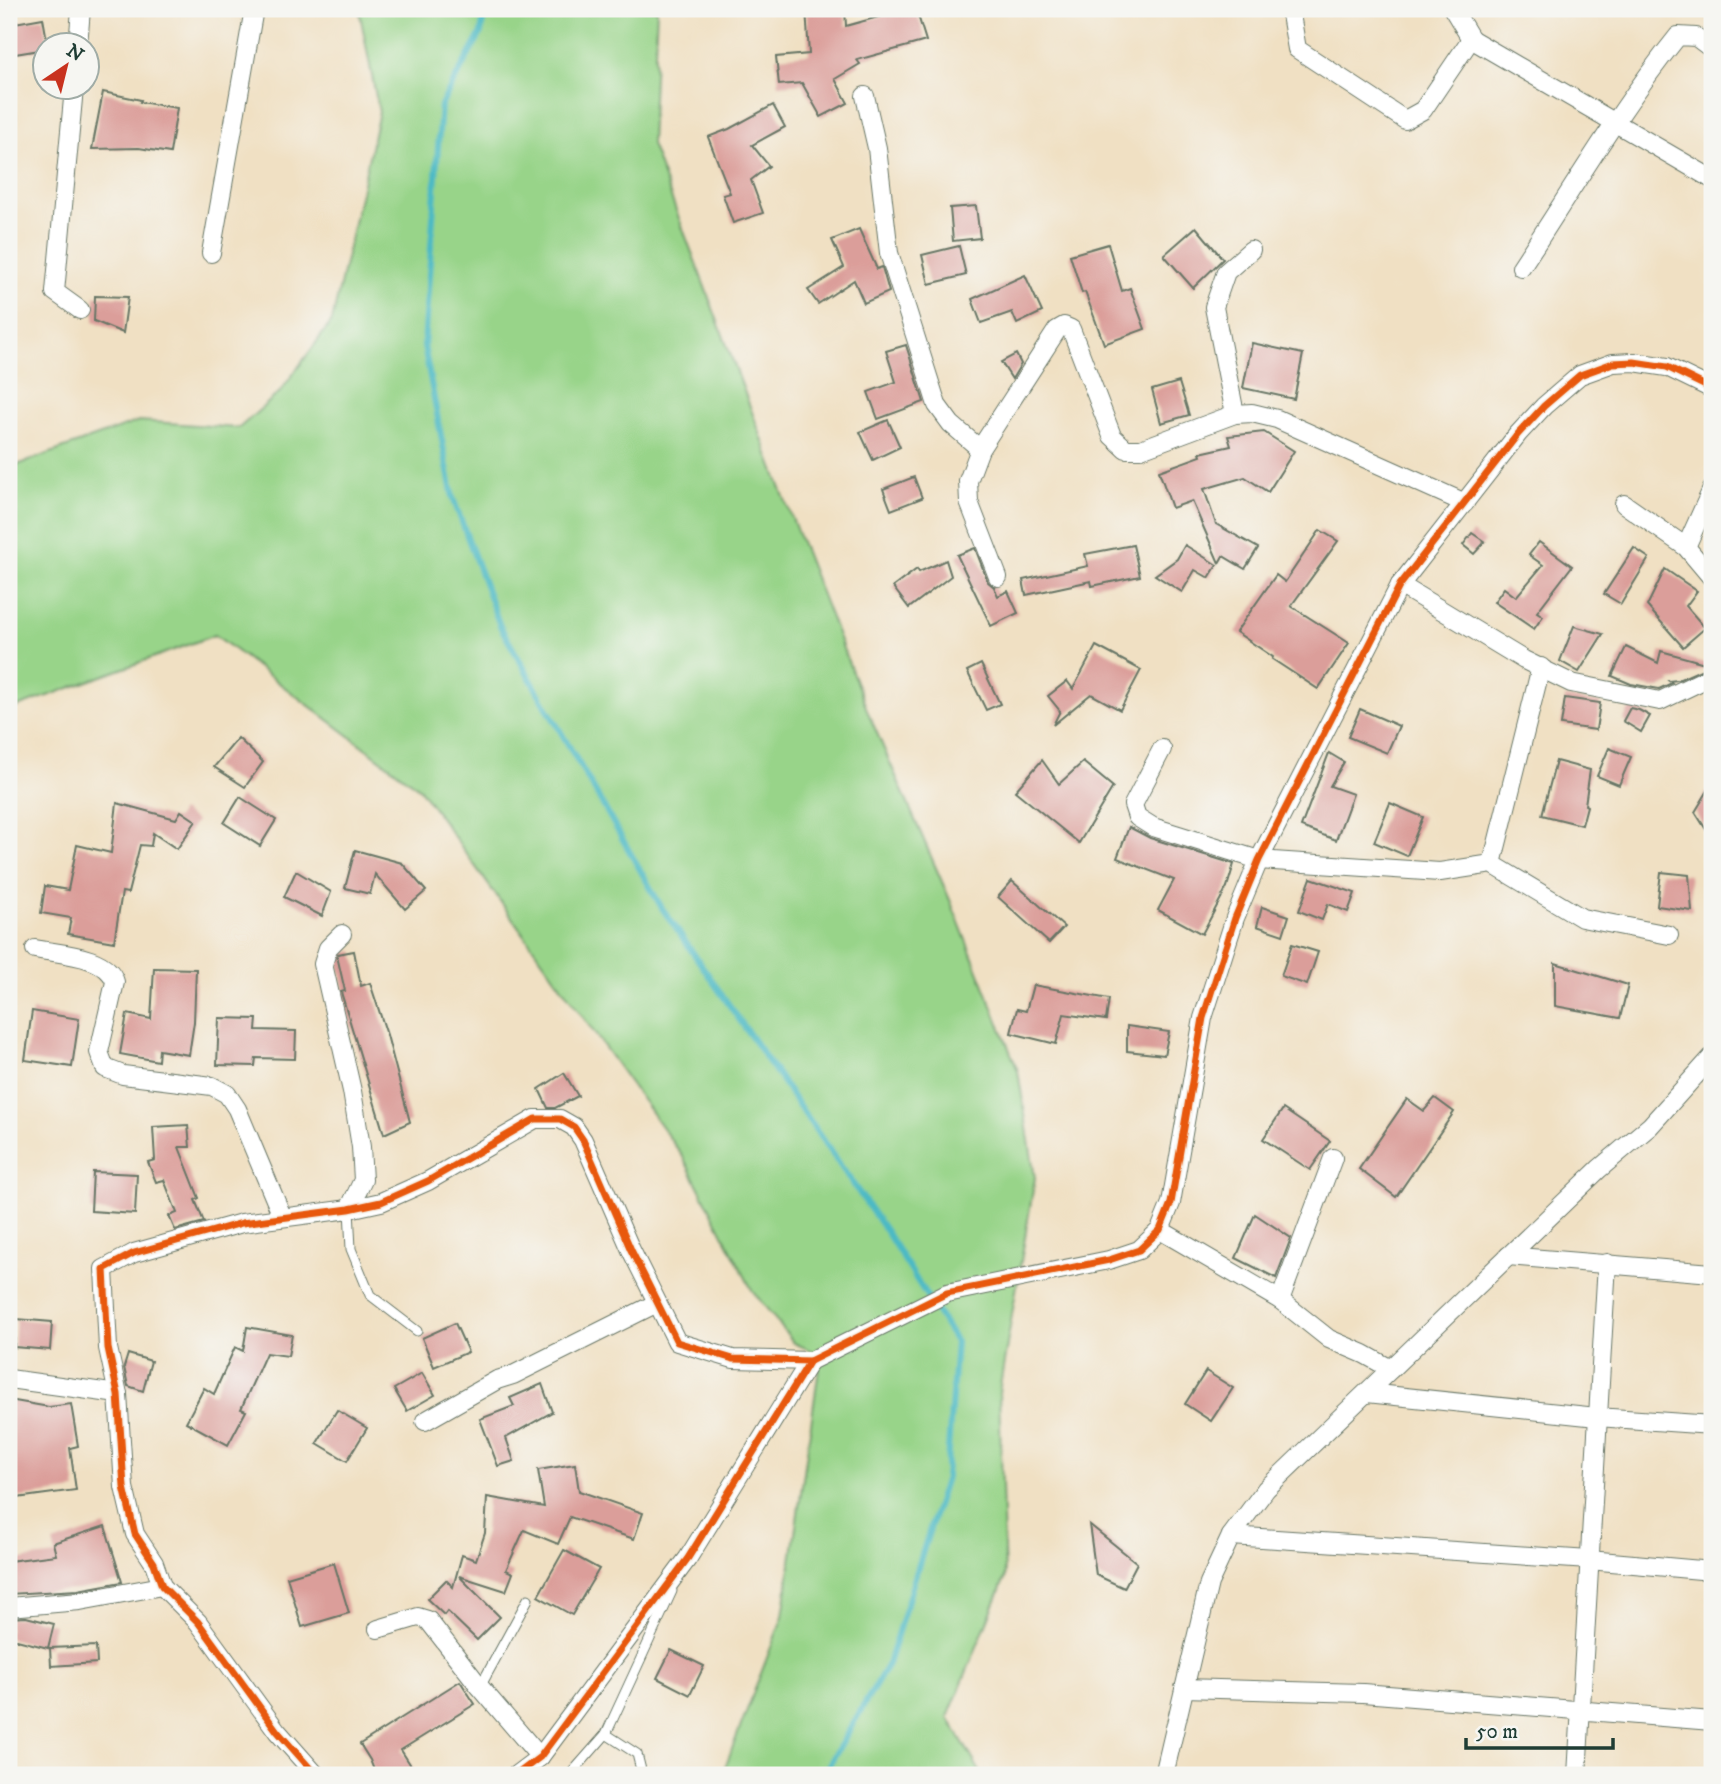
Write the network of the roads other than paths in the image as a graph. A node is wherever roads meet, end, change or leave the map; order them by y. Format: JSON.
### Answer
{"nodes":[{"id":1,"x":81,"y":9,"type":"edge"},
{"id":2,"x":254,"y":9,"type":"edge"},
{"id":3,"x":1290,"y":9,"type":"edge"},
{"id":4,"x":1454,"y":9,"type":"edge"},
{"id":5,"x":79,"y":32,"type":"edge"},
{"id":6,"x":1471,"y":38,"type":"junction"},
{"id":7,"x":1712,"y":49,"type":"edge"},
{"id":8,"x":865,"y":96,"type":"dead end"},
{"id":9,"x":73,"y":102,"type":"edge"},
{"id":10,"x":1617,"y":122,"type":"junction"},
{"id":11,"x":1712,"y":179,"type":"edge"},
{"id":12,"x":1251,"y":250,"type":"dead end"},
{"id":13,"x":211,"y":253,"type":"dead end"},
{"id":14,"x":1521,"y":267,"type":"dead end"},
{"id":15,"x":80,"y":310,"type":"dead end"},
{"id":16,"x":1712,"y":389,"type":"edge"},
{"id":17,"x":1235,"y":414,"type":"junction"},
{"id":18,"x":980,"y":449,"type":"junction"},
{"id":19,"x":1712,"y":489,"type":"edge"},
{"id":20,"x":1465,"y":503,"type":"junction"},
{"id":21,"x":1623,"y":504,"type":"dead end"},
{"id":22,"x":1686,"y":547,"type":"junction"},
{"id":23,"x":998,"y":578,"type":"dead end"},
{"id":24,"x":1712,"y":578,"type":"edge"},
{"id":25,"x":1400,"y":585,"type":"junction"},
{"id":26,"x":1541,"y":667,"type":"junction"},
{"id":27,"x":1712,"y":676,"type":"edge"},
{"id":28,"x":1162,"y":748,"type":"dead end"},
{"id":29,"x":1259,"y":860,"type":"junction"},
{"id":30,"x":1492,"y":864,"type":"junction"},
{"id":31,"x":342,"y":934,"type":"dead end"},
{"id":32,"x":1669,"y":935,"type":"dead end"},
{"id":33,"x":35,"y":949,"type":"dead end"},
{"id":34,"x":1712,"y":1057,"type":"edge"},
{"id":35,"x":1334,"y":1158,"type":"dead end"},
{"id":36,"x":349,"y":1209,"type":"junction"},
{"id":37,"x":282,"y":1216,"type":"junction"},
{"id":38,"x":1160,"y":1230,"type":"junction"},
{"id":39,"x":1508,"y":1256,"type":"junction"},
{"id":40,"x":1606,"y":1263,"type":"junction"},
{"id":41,"x":1712,"y":1273,"type":"edge"},
{"id":42,"x":1280,"y":1300,"type":"junction"},
{"id":43,"x":657,"y":1303,"type":"junction"},
{"id":44,"x":417,"y":1331,"type":"dead end"},
{"id":45,"x":810,"y":1361,"type":"junction"},
{"id":46,"x":1391,"y":1369,"type":"junction"},
{"id":47,"x":9,"y":1380,"type":"edge"},
{"id":48,"x":1367,"y":1392,"type":"junction"},
{"id":49,"x":118,"y":1394,"type":"junction"},
{"id":50,"x":1597,"y":1417,"type":"junction"},
{"id":51,"x":425,"y":1421,"type":"dead end"},
{"id":52,"x":1712,"y":1425,"type":"edge"},
{"id":53,"x":1231,"y":1536,"type":"junction"},
{"id":54,"x":688,"y":1558,"type":"junction"},
{"id":55,"x":1589,"y":1560,"type":"junction"},
{"id":56,"x":1712,"y":1571,"type":"edge"},
{"id":57,"x":162,"y":1586,"type":"junction"},
{"id":58,"x":528,"y":1599,"type":"dead end"},
{"id":59,"x":9,"y":1607,"type":"edge"},
{"id":60,"x":378,"y":1629,"type":"dead end"},
{"id":61,"x":480,"y":1687,"type":"junction"},
{"id":62,"x":1184,"y":1688,"type":"junction"},
{"id":63,"x":1581,"y":1710,"type":"junction"},
{"id":64,"x":1712,"y":1720,"type":"edge"},
{"id":65,"x":606,"y":1734,"type":"junction"},
{"id":66,"x":540,"y":1757,"type":"junction"},
{"id":67,"x":641,"y":1770,"type":"dead end"},
{"id":68,"x":316,"y":1775,"type":"edge"},
{"id":69,"x":516,"y":1775,"type":"edge"},
{"id":70,"x":570,"y":1775,"type":"edge"},
{"id":71,"x":1164,"y":1775,"type":"edge"},
{"id":72,"x":1577,"y":1775,"type":"edge"}],
"edges":[{"from":1,"to":5,"type":"street"},
{"from":2,"to":13,"type":"street"},
{"from":3,"to":6,"type":"street"},
{"from":4,"to":6,"type":"street"},
{"from":6,"to":10,"type":"street"},
{"from":7,"to":10,"type":"street"},
{"from":8,"to":18,"type":"street"},
{"from":9,"to":15,"type":"street"},
{"from":10,"to":11,"type":"street"},
{"from":10,"to":14,"type":"street"},
{"from":12,"to":17,"type":"street"},
{"from":16,"to":20,"type":"street"},
{"from":17,"to":18,"type":"street"},
{"from":17,"to":20,"type":"street"},
{"from":18,"to":23,"type":"street"},
{"from":19,"to":22,"type":"street"},
{"from":20,"to":25,"type":"street"},
{"from":21,"to":22,"type":"street"},
{"from":22,"to":24,"type":"street"},
{"from":25,"to":26,"type":"street"},
{"from":25,"to":29,"type":"street"},
{"from":26,"to":27,"type":"street"},
{"from":26,"to":30,"type":"street"},
{"from":28,"to":29,"type":"street"},
{"from":29,"to":30,"type":"street"},
{"from":29,"to":38,"type":"street"},
{"from":30,"to":32,"type":"street"},
{"from":31,"to":36,"type":"street"},
{"from":33,"to":37,"type":"street"},
{"from":34,"to":39,"type":"street"},
{"from":35,"to":42,"type":"street"},
{"from":36,"to":37,"type":"street"},
{"from":36,"to":43,"type":"street"},
{"from":36,"to":44,"type":"lane"},
{"from":37,"to":49,"type":"street"},
{"from":38,"to":42,"type":"street"},
{"from":38,"to":45,"type":"street"},
{"from":39,"to":40,"type":"street"},
{"from":39,"to":46,"type":"street"},
{"from":40,"to":41,"type":"street"},
{"from":40,"to":50,"type":"street"},
{"from":42,"to":46,"type":"street"},
{"from":43,"to":45,"type":"street"},
{"from":43,"to":51,"type":"street"},
{"from":45,"to":54,"type":"street"},
{"from":46,"to":48,"type":"street"},
{"from":47,"to":49,"type":"street"},
{"from":48,"to":50,"type":"street"},
{"from":48,"to":53,"type":"street"},
{"from":49,"to":57,"type":"street"},
{"from":50,"to":52,"type":"street"},
{"from":50,"to":55,"type":"street"},
{"from":53,"to":55,"type":"street"},
{"from":53,"to":62,"type":"street"},
{"from":54,"to":65,"type":"lane"},
{"from":54,"to":66,"type":"street"},
{"from":55,"to":56,"type":"street"},
{"from":55,"to":63,"type":"street"},
{"from":57,"to":59,"type":"street"},
{"from":57,"to":68,"type":"street"},
{"from":58,"to":61,"type":"lane"},
{"from":60,"to":61,"type":"street"},
{"from":61,"to":66,"type":"street"},
{"from":62,"to":63,"type":"street"},
{"from":62,"to":71,"type":"street"},
{"from":63,"to":64,"type":"street"},
{"from":63,"to":72,"type":"street"},
{"from":65,"to":67,"type":"lane"},
{"from":65,"to":70,"type":"lane"},
{"from":66,"to":69,"type":"street"}]}
